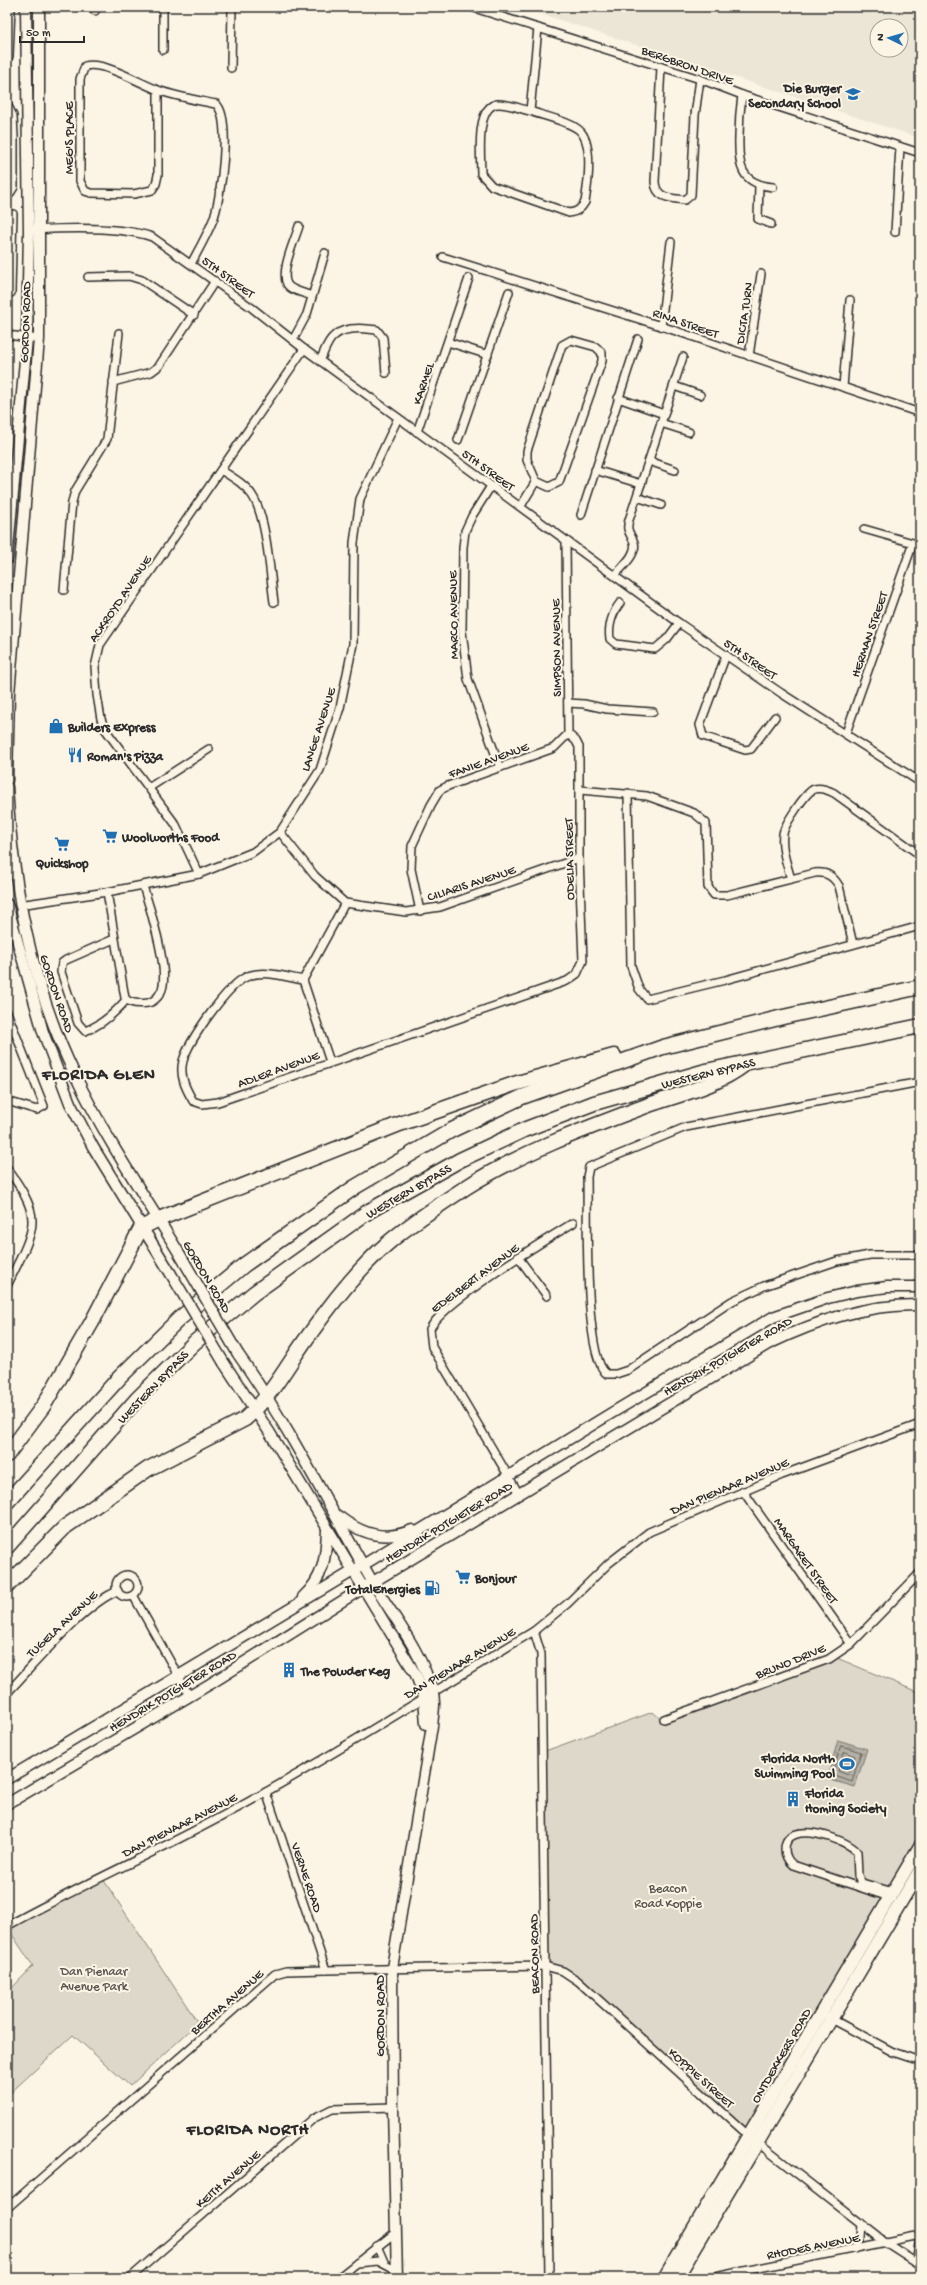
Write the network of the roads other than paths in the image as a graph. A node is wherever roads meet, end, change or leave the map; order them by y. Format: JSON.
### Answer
{"nodes":[{"id":1,"x":11,"y":7,"type":"edge"},
{"id":2,"x":26,"y":7,"type":"edge"},
{"id":3,"x":39,"y":7,"type":"edge"},
{"id":4,"x":163,"y":7,"type":"edge"},
{"id":5,"x":232,"y":7,"type":"edge"},
{"id":6,"x":471,"y":7,"type":"edge"},
{"id":7,"x":538,"y":28,"type":"junction"},
{"id":8,"x":163,"y":50,"type":"dead end"},
{"id":9,"x":9,"y":56,"type":"dead end"},
{"id":10,"x":661,"y":67,"type":"junction"},
{"id":11,"x":231,"y":68,"type":"dead end"},
{"id":12,"x":700,"y":79,"type":"junction"},
{"id":13,"x":158,"y":90,"type":"junction"},
{"id":14,"x":742,"y":96,"type":"junction"},
{"id":15,"x":7,"y":104,"type":"edge"},
{"id":16,"x":530,"y":111,"type":"junction"},
{"id":17,"x":900,"y":147,"type":"junction"},
{"id":18,"x":920,"y":153,"type":"edge"},
{"id":19,"x":759,"y":186,"type":"junction"},
{"id":20,"x":773,"y":187,"type":"dead end"},
{"id":21,"x":7,"y":198,"type":"edge"},
{"id":22,"x":13,"y":214,"type":"dead end"},
{"id":23,"x":771,"y":224,"type":"dead end"},
{"id":24,"x":299,"y":226,"type":"dead end"},
{"id":25,"x":34,"y":230,"type":"junction"},
{"id":26,"x":895,"y":232,"type":"dead end"},
{"id":27,"x":671,"y":242,"type":"dead end"},
{"id":28,"x":9,"y":248,"type":"edge"},
{"id":29,"x":326,"y":252,"type":"dead end"},
{"id":30,"x":443,"y":257,"type":"dead end"},
{"id":31,"x":191,"y":264,"type":"junction"},
{"id":32,"x":760,"y":274,"type":"dead end"},
{"id":33,"x":88,"y":276,"type":"dead end"},
{"id":34,"x":469,"y":278,"type":"dead end"},
{"id":35,"x":214,"y":281,"type":"junction"},
{"id":36,"x":509,"y":292,"type":"dead end"},
{"id":37,"x":11,"y":293,"type":"dead end"},
{"id":38,"x":312,"y":296,"type":"junction"},
{"id":39,"x":850,"y":300,"type":"dead end"},
{"id":40,"x":194,"y":316,"type":"junction"},
{"id":41,"x":661,"y":326,"type":"junction"},
{"id":42,"x":119,"y":333,"type":"dead end"},
{"id":43,"x":7,"y":335,"type":"edge"},
{"id":44,"x":27,"y":338,"type":"junction"},
{"id":45,"x":39,"y":339,"type":"junction"},
{"id":46,"x":638,"y":339,"type":"dead end"},
{"id":47,"x":293,"y":340,"type":"junction"},
{"id":48,"x":448,"y":342,"type":"junction"},
{"id":49,"x":304,"y":349,"type":"junction"},
{"id":50,"x":488,"y":354,"type":"junction"},
{"id":51,"x":749,"y":356,"type":"junction"},
{"id":52,"x":683,"y":357,"type":"dead end"},
{"id":53,"x":320,"y":361,"type":"junction"},
{"id":54,"x":386,"y":373,"type":"dead end"},
{"id":55,"x":113,"y":382,"type":"junction"},
{"id":56,"x":674,"y":386,"type":"junction"},
{"id":57,"x":843,"y":387,"type":"junction"},
{"id":58,"x":700,"y":394,"type":"dead end"},
{"id":59,"x":618,"y":398,"type":"junction"},
{"id":60,"x":664,"y":414,"type":"junction"},
{"id":61,"x":920,"y":414,"type":"edge"},
{"id":62,"x":398,"y":418,"type":"junction"},
{"id":63,"x":661,"y":423,"type":"junction"},
{"id":64,"x":417,"y":432,"type":"junction"},
{"id":65,"x":689,"y":432,"type":"dead end"},
{"id":66,"x":458,"y":440,"type":"dead end"},
{"id":67,"x":649,"y":461,"type":"junction"},
{"id":68,"x":221,"y":470,"type":"junction"},
{"id":69,"x":595,"y":470,"type":"junction"},
{"id":70,"x":675,"y":470,"type":"dead end"},
{"id":71,"x":536,"y":481,"type":"junction"},
{"id":72,"x":641,"y":484,"type":"junction"},
{"id":73,"x":491,"y":486,"type":"junction"},
{"id":74,"x":637,"y":497,"type":"junction"},
{"id":75,"x":661,"y":505,"type":"dead end"},
{"id":76,"x":521,"y":506,"type":"junction"},
{"id":77,"x":581,"y":515,"type":"dead end"},
{"id":78,"x":864,"y":529,"type":"dead end"},
{"id":79,"x":566,"y":541,"type":"junction"},
{"id":80,"x":916,"y":544,"type":"edge"},
{"id":81,"x":7,"y":560,"type":"edge"},
{"id":82,"x":615,"y":575,"type":"junction"},
{"id":83,"x":64,"y":590,"type":"dead end"},
{"id":84,"x":274,"y":602,"type":"dead end"},
{"id":85,"x":620,"y":603,"type":"dead end"},
{"id":86,"x":679,"y":623,"type":"junction"},
{"id":87,"x":10,"y":635,"type":"edge"},
{"id":88,"x":726,"y":655,"type":"junction"},
{"id":89,"x":568,"y":703,"type":"junction"},
{"id":90,"x":653,"y":712,"type":"dead end"},
{"id":91,"x":775,"y":717,"type":"dead end"},
{"id":92,"x":846,"y":733,"type":"junction"},
{"id":93,"x":568,"y":734,"type":"junction"},
{"id":94,"x":209,"y":749,"type":"dead end"},
{"id":95,"x":500,"y":767,"type":"junction"},
{"id":96,"x":7,"y":780,"type":"edge"},
{"id":97,"x":920,"y":782,"type":"edge"},
{"id":98,"x":7,"y":787,"type":"edge"},
{"id":99,"x":150,"y":787,"type":"junction"},
{"id":100,"x":580,"y":790,"type":"junction"},
{"id":101,"x":628,"y":793,"type":"junction"},
{"id":102,"x":280,"y":832,"type":"junction"},
{"id":103,"x":920,"y":855,"type":"edge"},
{"id":104,"x":579,"y":858,"type":"junction"},
{"id":105,"x":199,"y":874,"type":"junction"},
{"id":106,"x":790,"y":879,"type":"junction"},
{"id":107,"x":143,"y":886,"type":"junction"},
{"id":108,"x":107,"y":892,"type":"junction"},
{"id":109,"x":345,"y":903,"type":"junction"},
{"id":110,"x":19,"y":905,"type":"junction"},
{"id":111,"x":7,"y":906,"type":"edge"},
{"id":112,"x":420,"y":911,"type":"junction"},
{"id":113,"x":920,"y":926,"type":"edge"},
{"id":114,"x":114,"y":939,"type":"junction"},
{"id":115,"x":853,"y":944,"type":"junction"},
{"id":116,"x":304,"y":980,"type":"junction"},
{"id":117,"x":567,"y":981,"type":"joint"},
{"id":118,"x":920,"y":987,"type":"edge"},
{"id":119,"x":126,"y":1000,"type":"junction"},
{"id":120,"x":7,"y":1012,"type":"edge"},
{"id":121,"x":920,"y":1026,"type":"edge"},
{"id":122,"x":663,"y":1047,"type":"junction"},
{"id":123,"x":330,"y":1062,"type":"junction"},
{"id":124,"x":749,"y":1062,"type":"junction"},
{"id":125,"x":920,"y":1082,"type":"edge"},
{"id":126,"x":7,"y":1101,"type":"edge"},
{"id":127,"x":7,"y":1168,"type":"edge"},
{"id":128,"x":158,"y":1219,"type":"junction"},
{"id":129,"x":573,"y":1223,"type":"dead end"},
{"id":130,"x":141,"y":1228,"type":"junction"},
{"id":131,"x":920,"y":1255,"type":"edge"},
{"id":132,"x":518,"y":1257,"type":"junction"},
{"id":133,"x":7,"y":1286,"type":"edge"},
{"id":134,"x":920,"y":1287,"type":"edge"},
{"id":135,"x":547,"y":1296,"type":"dead end"},
{"id":136,"x":920,"y":1305,"type":"edge"},
{"id":137,"x":268,"y":1396,"type":"junction"},
{"id":138,"x":256,"y":1410,"type":"junction"},
{"id":139,"x":920,"y":1424,"type":"edge"},
{"id":140,"x":7,"y":1455,"type":"edge"},
{"id":141,"x":509,"y":1476,"type":"junction"},
{"id":142,"x":743,"y":1491,"type":"junction"},
{"id":143,"x":519,"y":1494,"type":"junction"},
{"id":144,"x":7,"y":1502,"type":"edge"},
{"id":145,"x":335,"y":1514,"type":"junction"},
{"id":146,"x":442,"y":1515,"type":"junction"},
{"id":147,"x":327,"y":1530,"type":"junction"},
{"id":148,"x":7,"y":1547,"type":"edge"},
{"id":149,"x":363,"y":1565,"type":"junction"},
{"id":150,"x":354,"y":1571,"type":"junction"},
{"id":151,"x":920,"y":1573,"type":"edge"},
{"id":152,"x":373,"y":1582,"type":"junction"},
{"id":153,"x":7,"y":1586,"type":"edge"},
{"id":154,"x":363,"y":1588,"type":"junction"},
{"id":155,"x":118,"y":1591,"type":"junction"},
{"id":156,"x":133,"y":1595,"type":"junction"},
{"id":157,"x":276,"y":1618,"type":"junction"},
{"id":158,"x":534,"y":1631,"type":"junction"},
{"id":159,"x":851,"y":1644,"type":"junction"},
{"id":160,"x":179,"y":1675,"type":"junction"},
{"id":161,"x":7,"y":1693,"type":"edge"},
{"id":162,"x":428,"y":1694,"type":"junction"},
{"id":163,"x":189,"y":1695,"type":"junction"},
{"id":164,"x":664,"y":1719,"type":"dead end"},
{"id":165,"x":7,"y":1779,"type":"edge"},
{"id":166,"x":266,"y":1792,"type":"junction"},
{"id":167,"x":7,"y":1804,"type":"edge"},
{"id":168,"x":920,"y":1846,"type":"edge"},
{"id":169,"x":920,"y":1870,"type":"edge"},
{"id":170,"x":891,"y":1895,"type":"junction"},
{"id":171,"x":7,"y":1926,"type":"edge"},
{"id":172,"x":545,"y":1966,"type":"junction"},
{"id":173,"x":392,"y":1968,"type":"junction"},
{"id":174,"x":326,"y":1970,"type":"junction"},
{"id":175,"x":820,"y":2013,"type":"junction"},
{"id":176,"x":831,"y":2019,"type":"junction"},
{"id":177,"x":920,"y":2061,"type":"edge"},
{"id":178,"x":393,"y":2107,"type":"junction"},
{"id":179,"x":753,"y":2138,"type":"junction"},
{"id":180,"x":7,"y":2208,"type":"edge"},
{"id":181,"x":861,"y":2223,"type":"junction"},
{"id":182,"x":396,"y":2232,"type":"junction"},
{"id":183,"x":920,"y":2235,"type":"edge"},
{"id":184,"x":920,"y":2238,"type":"edge"},
{"id":185,"x":886,"y":2242,"type":"junction"},
{"id":186,"x":377,"y":2246,"type":"junction"},
{"id":187,"x":855,"y":2249,"type":"junction"},
{"id":188,"x":384,"y":2262,"type":"junction"},
{"id":189,"x":355,"y":2263,"type":"junction"},
{"id":190,"x":918,"y":2263,"type":"edge"},
{"id":191,"x":397,"y":2274,"type":"edge"},
{"id":192,"x":130,"y":2278,"type":"edge"},
{"id":193,"x":338,"y":2278,"type":"edge"},
{"id":194,"x":549,"y":2278,"type":"edge"},
{"id":195,"x":664,"y":2278,"type":"edge"},
{"id":196,"x":677,"y":2278,"type":"edge"},
{"id":197,"x":710,"y":2278,"type":"edge"}],
"edges":[{"from":1,"to":9,"type":"street"},
{"from":2,"to":25,"type":"street","name":"GORDON ROAD"},
{"from":3,"to":25,"type":"street","name":"GORDON ROAD"},
{"from":4,"to":8,"type":"street"},
{"from":5,"to":11,"type":"street"},
{"from":6,"to":7,"type":"street","name":"BERGBRON DRIVE"},
{"from":7,"to":10,"type":"street","name":"BERGBRON DRIVE"},
{"from":7,"to":16,"type":"street"},
{"from":10,"to":12,"type":"street","name":"BERGBRON DRIVE"},
{"from":10,"to":12,"type":"street"},
{"from":12,"to":14,"type":"street","name":"BERGBRON DRIVE"},
{"from":13,"to":13,"type":"street","name":"MEG'S PLACE"},
{"from":13,"to":31,"type":"street","name":"MEG'S PLACE"},
{"from":14,"to":17,"type":"street","name":"BERGBRON DRIVE"},
{"from":14,"to":19,"type":"street"},
{"from":15,"to":21,"type":"street"},
{"from":16,"to":16,"type":"street"},
{"from":17,"to":18,"type":"street","name":"BERGBRON DRIVE"},
{"from":17,"to":26,"type":"street"},
{"from":19,"to":20,"type":"street"},
{"from":19,"to":23,"type":"street"},
{"from":22,"to":28,"type":"street"},
{"from":24,"to":38,"type":"street"},
{"from":25,"to":31,"type":"street","name":"5TH STREET"},
{"from":25,"to":44,"type":"street","name":"GORDON ROAD"},
{"from":25,"to":45,"type":"street","name":"GORDON ROAD"},
{"from":27,"to":41,"type":"street"},
{"from":28,"to":37,"type":"street"},
{"from":29,"to":38,"type":"street"},
{"from":30,"to":41,"type":"street","name":"RINA STREET"},
{"from":31,"to":35,"type":"street","name":"5TH STREET"},
{"from":32,"to":51,"type":"street","name":"DICTA TURN"},
{"from":33,"to":40,"type":"street"},
{"from":34,"to":48,"type":"street","name":"KARMEL"},
{"from":35,"to":40,"type":"street"},
{"from":35,"to":47,"type":"street","name":"5TH STREET"},
{"from":36,"to":50,"type":"street"},
{"from":38,"to":47,"type":"street"},
{"from":39,"to":57,"type":"street"},
{"from":40,"to":55,"type":"street"},
{"from":41,"to":51,"type":"street","name":"RINA STREET"},
{"from":42,"to":55,"type":"street"},
{"from":43,"to":44,"type":"street"},
{"from":44,"to":45,"type":"street"},
{"from":44,"to":81,"type":"street","name":"GORDON ROAD"},
{"from":45,"to":87,"type":"street","name":"GORDON ROAD"},
{"from":46,"to":59,"type":"street"},
{"from":47,"to":49,"type":"street","name":"5TH STREET"},
{"from":48,"to":50,"type":"street"},
{"from":48,"to":64,"type":"street","name":"KARMEL"},
{"from":49,"to":53,"type":"street","name":"5TH STREET"},
{"from":49,"to":68,"type":"street","name":"ACKROYD AVENUE"},
{"from":50,"to":66,"type":"street"},
{"from":51,"to":57,"type":"street","name":"RINA STREET"},
{"from":52,"to":56,"type":"street"},
{"from":53,"to":54,"type":"street"},
{"from":53,"to":62,"type":"street","name":"5TH STREET"},
{"from":55,"to":83,"type":"street"},
{"from":56,"to":58,"type":"street"},
{"from":56,"to":60,"type":"street"},
{"from":57,"to":61,"type":"street","name":"RINA STREET"},
{"from":59,"to":60,"type":"street"},
{"from":59,"to":69,"type":"street"},
{"from":60,"to":63,"type":"street"},
{"from":62,"to":64,"type":"street","name":"5TH STREET"},
{"from":62,"to":102,"type":"street","name":"LANGE AVENUE"},
{"from":63,"to":65,"type":"street"},
{"from":63,"to":67,"type":"street"},
{"from":64,"to":73,"type":"street","name":"5TH STREET"},
{"from":67,"to":70,"type":"street"},
{"from":67,"to":72,"type":"street"},
{"from":68,"to":84,"type":"street"},
{"from":68,"to":99,"type":"street","name":"ACKROYD AVENUE"},
{"from":69,"to":72,"type":"street"},
{"from":69,"to":77,"type":"street"},
{"from":71,"to":71,"type":"street"},
{"from":71,"to":76,"type":"street"},
{"from":72,"to":74,"type":"street"},
{"from":73,"to":76,"type":"street","name":"5TH STREET"},
{"from":73,"to":95,"type":"street","name":"MARCO AVENUE"},
{"from":74,"to":75,"type":"street"},
{"from":74,"to":82,"type":"street"},
{"from":76,"to":79,"type":"street","name":"5TH STREET"},
{"from":78,"to":80,"type":"street"},
{"from":79,"to":82,"type":"street","name":"5TH STREET"},
{"from":79,"to":89,"type":"street","name":"SIMPSON AVENUE"},
{"from":80,"to":92,"type":"street","name":"HERMAN STREET"},
{"from":82,"to":86,"type":"street","name":"5TH STREET"},
{"from":85,"to":86,"type":"street"},
{"from":86,"to":88,"type":"street","name":"5TH STREET"},
{"from":87,"to":96,"type":"street","name":"GORDON ROAD"},
{"from":88,"to":91,"type":"street"},
{"from":88,"to":92,"type":"street","name":"5TH STREET"},
{"from":89,"to":90,"type":"street"},
{"from":89,"to":93,"type":"street","name":"SIMPSON AVENUE"},
{"from":92,"to":97,"type":"street","name":"5TH STREET"},
{"from":93,"to":95,"type":"street","name":"FANIE AVENUE"},
{"from":93,"to":100,"type":"street","name":"ODELIA STREET"},
{"from":94,"to":99,"type":"street"},
{"from":95,"to":112,"type":"street","name":"FANIE AVENUE"},
{"from":98,"to":110,"type":"street","name":"GORDON ROAD"},
{"from":99,"to":105,"type":"street","name":"ACKROYD AVENUE"},
{"from":100,"to":101,"type":"street"},
{"from":100,"to":104,"type":"street","name":"ODELIA STREET"},
{"from":101,"to":106,"type":"street"},
{"from":101,"to":115,"type":"street"},
{"from":102,"to":105,"type":"street","name":"LANGE AVENUE"},
{"from":102,"to":109,"type":"street"},
{"from":103,"to":106,"type":"street"},
{"from":104,"to":112,"type":"street","name":"CILIARIS AVENUE"},
{"from":104,"to":117,"type":"street","name":"ODELIA STREET"},
{"from":105,"to":107,"type":"street","name":"LANGE AVENUE"},
{"from":106,"to":115,"type":"street"},
{"from":107,"to":108,"type":"street","name":"LANGE AVENUE"},
{"from":107,"to":119,"type":"street"},
{"from":108,"to":110,"type":"street","name":"LANGE AVENUE"},
{"from":108,"to":114,"type":"street"},
{"from":109,"to":112,"type":"street","name":"CILIARIS AVENUE"},
{"from":109,"to":116,"type":"street"},
{"from":110,"to":111,"type":"street","name":"LANGE AVENUE"},
{"from":110,"to":128,"type":"street","name":"GORDON ROAD"},
{"from":111,"to":130,"type":"street","name":"GORDON ROAD"},
{"from":113,"to":115,"type":"street"},
{"from":114,"to":119,"type":"street"},
{"from":114,"to":119,"type":"street"},
{"from":116,"to":123,"type":"street"},
{"from":116,"to":123,"type":"street","name":"ADLER AVENUE"},
{"from":117,"to":123,"type":"street","name":"ADLER AVENUE"},
{"from":118,"to":122,"type":"highway"},
{"from":120,"to":126,"type":"street"},
{"from":121,"to":124,"type":"highway","name":"WESTERN BYPASS"},
{"from":122,"to":128,"type":"highway"},
{"from":122,"to":144,"type":"highway"},
{"from":124,"to":137,"type":"highway"},
{"from":124,"to":148,"type":"highway","name":"WESTERN BYPASS"},
{"from":125,"to":131,"type":"street"},
{"from":127,"to":133,"type":"street"},
{"from":128,"to":130,"type":"highway"},
{"from":128,"to":137,"type":"street","name":"GORDON ROAD","bridge":true},
{"from":129,"to":132,"type":"street","name":"EDELBERT AVENUE"},
{"from":130,"to":138,"type":"street","name":"GORDON ROAD","bridge":true},
{"from":130,"to":140,"type":"highway"},
{"from":132,"to":135,"type":"street"},
{"from":132,"to":141,"type":"street","name":"EDELBERT AVENUE"},
{"from":134,"to":141,"type":"street","name":"HENDRIK POTGIETER ROAD"},
{"from":136,"to":143,"type":"street","name":"HENDRIK POTGIETER ROAD"},
{"from":137,"to":138,"type":"highway"},
{"from":137,"to":145,"type":"street","name":"GORDON ROAD"},
{"from":138,"to":147,"type":"street","name":"GORDON ROAD"},
{"from":138,"to":153,"type":"highway"},
{"from":139,"to":142,"type":"street","name":"DAN PIENAAR AVENUE"},
{"from":141,"to":143,"type":"street","name":"EDELBERT AVENUE"},
{"from":141,"to":146,"type":"street","name":"HENDRIK POTGIETER ROAD"},
{"from":142,"to":158,"type":"street","name":"DAN PIENAAR AVENUE"},
{"from":142,"to":159,"type":"street","name":"MARGARET STREET"},
{"from":143,"to":152,"type":"street","name":"HENDRIK POTGIETER ROAD"},
{"from":145,"to":146,"type":"street"},
{"from":145,"to":149,"type":"street","name":"GORDON ROAD"},
{"from":146,"to":149,"type":"street","name":"HENDRIK POTGIETER ROAD"},
{"from":147,"to":150,"type":"street","name":"GORDON ROAD"},
{"from":147,"to":157,"type":"street"},
{"from":149,"to":150,"type":"street","name":"HENDRIK POTGIETER ROAD"},
{"from":149,"to":152,"type":"street","name":"GORDON ROAD"},
{"from":150,"to":154,"type":"street","name":"GORDON ROAD"},
{"from":150,"to":157,"type":"street","name":"HENDRIK POTGIETER ROAD"},
{"from":151,"to":159,"type":"street","name":"BRUNO DRIVE"},
{"from":152,"to":154,"type":"street","name":"HENDRIK POTGIETER ROAD"},
{"from":152,"to":162,"type":"street","name":"GORDON ROAD"},
{"from":154,"to":162,"type":"street","name":"GORDON ROAD"},
{"from":154,"to":163,"type":"street","name":"HENDRIK POTGIETER ROAD"},
{"from":155,"to":156,"type":"street","name":"TUGELA AVENUE"},
{"from":155,"to":156,"type":"street","name":"TUGELA AVENUE"},
{"from":155,"to":161,"type":"street","name":"TUGELA AVENUE"},
{"from":156,"to":160,"type":"street","name":"TUGELA AVENUE"},
{"from":157,"to":160,"type":"street","name":"HENDRIK POTGIETER ROAD"},
{"from":158,"to":162,"type":"street","name":"DAN PIENAAR AVENUE"},
{"from":158,"to":172,"type":"street","name":"BEACON ROAD"},
{"from":159,"to":164,"type":"street","name":"BRUNO DRIVE"},
{"from":160,"to":163,"type":"street","name":"TUGELA AVENUE"},
{"from":160,"to":165,"type":"street","name":"HENDRIK POTGIETER ROAD"},
{"from":162,"to":166,"type":"street","name":"DAN PIENAAR AVENUE"},
{"from":162,"to":173,"type":"street","name":"GORDON ROAD"},
{"from":163,"to":167,"type":"street","name":"HENDRIK POTGIETER ROAD"},
{"from":166,"to":171,"type":"street","name":"DAN PIENAAR AVENUE"},
{"from":166,"to":174,"type":"street","name":"VERNE ROAD"},
{"from":168,"to":170,"type":"main road","name":"ONTDEKKERS ROAD"},
{"from":169,"to":176,"type":"main road","name":"ONTDEKKERS ROAD"},
{"from":170,"to":170,"type":"street"},
{"from":170,"to":175,"type":"main road","name":"ONTDEKKERS ROAD"},
{"from":172,"to":173,"type":"street","name":"BERTHA AVENUE"},
{"from":172,"to":179,"type":"street","name":"KOPPIE STREET"},
{"from":172,"to":194,"type":"street","name":"BEACON ROAD"},
{"from":173,"to":174,"type":"street","name":"BERTHA AVENUE"},
{"from":173,"to":178,"type":"street","name":"GORDON ROAD"},
{"from":174,"to":180,"type":"street","name":"BERTHA AVENUE"},
{"from":175,"to":176,"type":"street"},
{"from":175,"to":179,"type":"main road","name":"ONTDEKKERS ROAD"},
{"from":176,"to":177,"type":"street"},
{"from":176,"to":179,"type":"main road","name":"ONTDEKKERS ROAD"},
{"from":178,"to":182,"type":"street","name":"GORDON ROAD"},
{"from":178,"to":192,"type":"street","name":"KEITH AVENUE"},
{"from":179,"to":181,"type":"street","name":"KOPPIE STREET"},
{"from":179,"to":195,"type":"main road","name":"ONTDEKKERS ROAD"},
{"from":179,"to":196,"type":"main road","name":"ONTDEKKERS ROAD"},
{"from":181,"to":185,"type":"street","name":"KOPPIE STREET"},
{"from":181,"to":187,"type":"street"},
{"from":182,"to":186,"type":"street"},
{"from":182,"to":191,"type":"street","name":"GORDON ROAD"},
{"from":183,"to":185,"type":"street","name":"RHODES AVENUE"},
{"from":184,"to":190,"type":"street"},
{"from":185,"to":187,"type":"street","name":"RHODES AVENUE"},
{"from":185,"to":190,"type":"street","name":"KOPPIE STREET"},
{"from":186,"to":188,"type":"street"},
{"from":186,"to":189,"type":"street"},
{"from":187,"to":197,"type":"street","name":"RHODES AVENUE"},
{"from":188,"to":189,"type":"street"},
{"from":188,"to":191,"type":"street"},
{"from":189,"to":193,"type":"street"}]}
